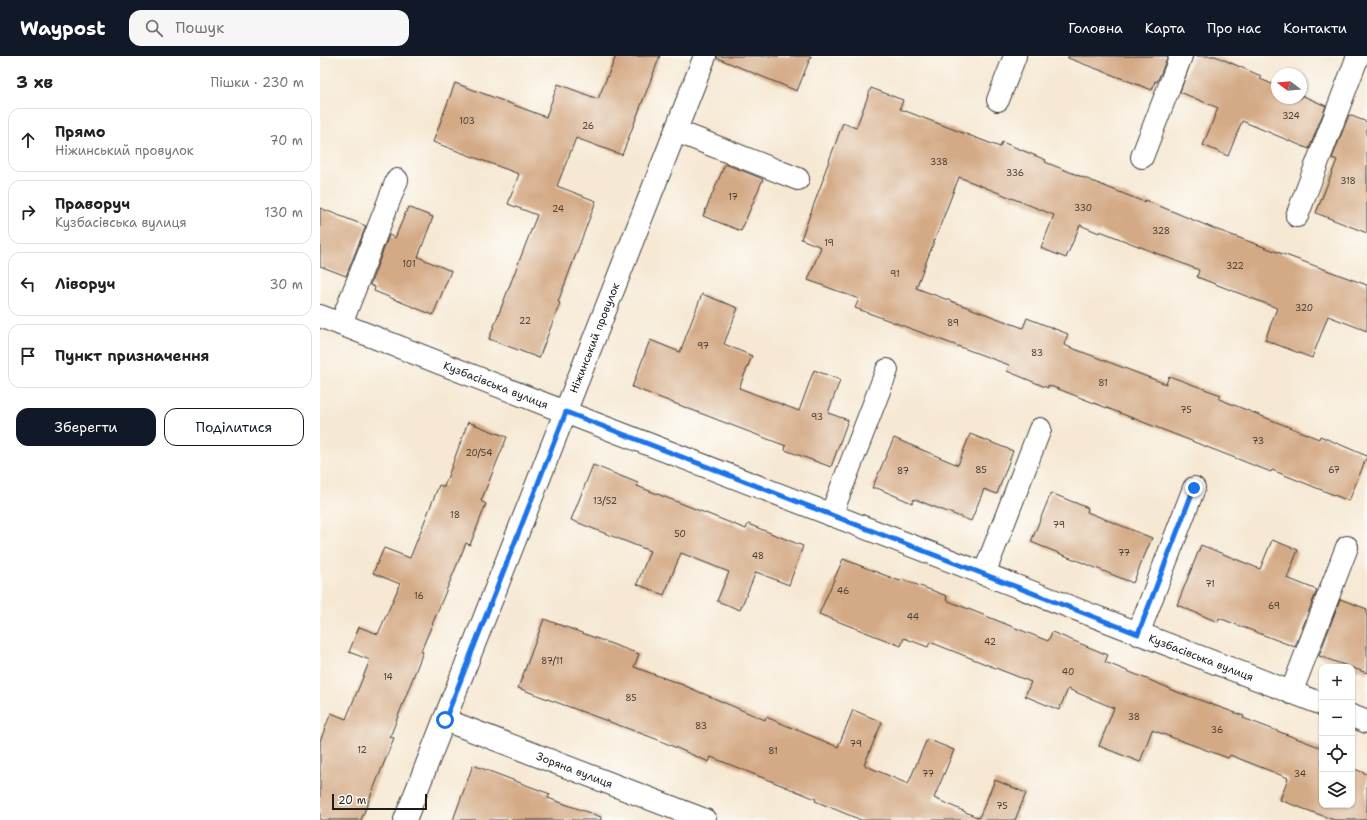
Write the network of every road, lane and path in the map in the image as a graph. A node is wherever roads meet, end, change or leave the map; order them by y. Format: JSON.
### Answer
{"nodes":[{"id":1,"x":705,"y":56,"type":"edge"},
{"id":2,"x":1015,"y":56,"type":"edge"},
{"id":3,"x":1181,"y":56,"type":"edge"},
{"id":4,"x":1358,"y":56,"type":"edge"},
{"id":5,"x":998,"y":100,"type":"dead end"},
{"id":6,"x":676,"y":131,"type":"junction"},
{"id":7,"x":1142,"y":157,"type":"dead end"},
{"id":8,"x":798,"y":179,"type":"dead end"},
{"id":9,"x":397,"y":180,"type":"dead end"},
{"id":10,"x":1297,"y":216,"type":"dead end"},
{"id":11,"x":320,"y":316,"type":"edge"},
{"id":12,"x":340,"y":324,"type":"junction"},
{"id":13,"x":887,"y":370,"type":"dead end"},
{"id":14,"x":566,"y":412,"type":"junction"},
{"id":15,"x":1040,"y":429,"type":"dead end"},
{"id":16,"x":1194,"y":488,"type":"dead end"},
{"id":17,"x":831,"y":515,"type":"junction"},
{"id":18,"x":1347,"y":547,"type":"dead end"},
{"id":19,"x":984,"y":574,"type":"junction"},
{"id":20,"x":1138,"y":634,"type":"junction"},
{"id":21,"x":1291,"y":693,"type":"junction"},
{"id":22,"x":1319,"y":703,"type":"edge"},
{"id":23,"x":1355,"y":717,"type":"edge"},
{"id":24,"x":445,"y":720,"type":"junction"},
{"id":25,"x":1367,"y":722,"type":"edge"},
{"id":26,"x":405,"y":820,"type":"edge"},
{"id":27,"x":705,"y":820,"type":"edge"}],
"edges":[{"from":1,"to":6,"type":"street","name":"Ніжинський провулок"},
{"from":2,"to":5,"type":"street"},
{"from":3,"to":7,"type":"street"},
{"from":4,"to":10,"type":"street"},
{"from":6,"to":8,"type":"street"},
{"from":6,"to":14,"type":"street","name":"Ніжинський провулок"},
{"from":9,"to":12,"type":"street"},
{"from":11,"to":12,"type":"street","name":"Кузбасівська вулиця"},
{"from":12,"to":14,"type":"street","name":"Кузбасівська вулиця"},
{"from":13,"to":17,"type":"street"},
{"from":14,"to":17,"type":"street","name":"Кузбасівська вулиця"},
{"from":14,"to":24,"type":"street","name":"Ніжинський провулок"},
{"from":15,"to":19,"type":"street"},
{"from":16,"to":20,"type":"street"},
{"from":17,"to":19,"type":"street","name":"Кузбасівська вулиця"},
{"from":18,"to":21,"type":"street"},
{"from":19,"to":20,"type":"street","name":"Кузбасівська вулиця"},
{"from":20,"to":21,"type":"street","name":"Кузбасівська вулиця"},
{"from":21,"to":22,"type":"street","name":"Кузбасівська вулиця"},
{"from":23,"to":25,"type":"street"},
{"from":24,"to":26,"type":"street","name":"Ніжинський провулок"},
{"from":24,"to":27,"type":"street","name":"Зоряна вулиця"}]}
